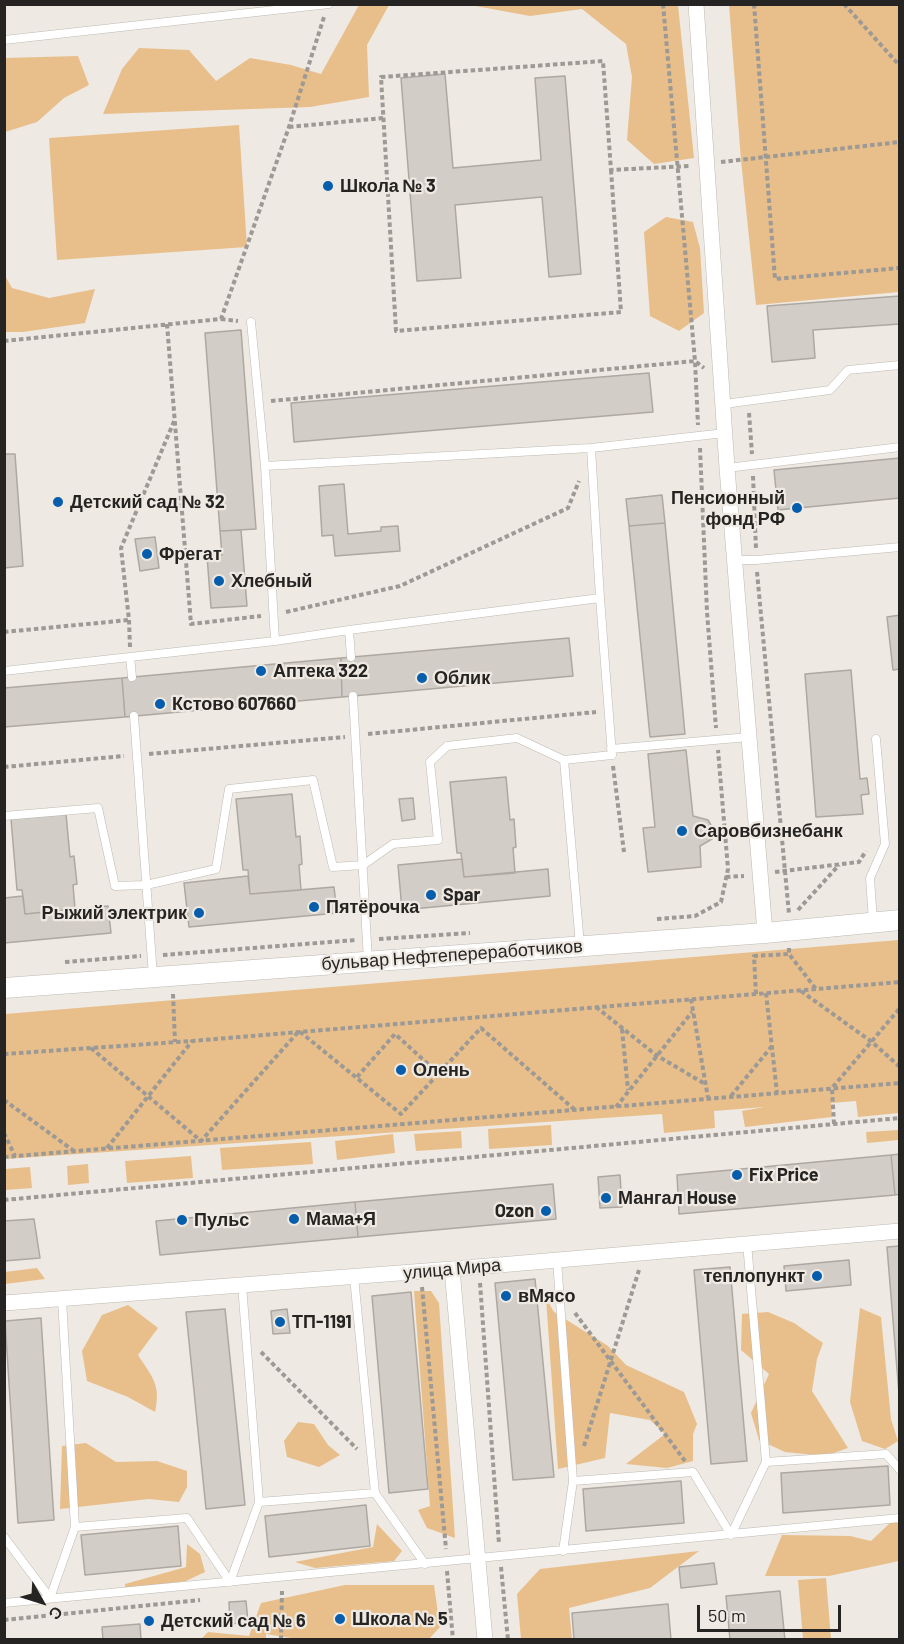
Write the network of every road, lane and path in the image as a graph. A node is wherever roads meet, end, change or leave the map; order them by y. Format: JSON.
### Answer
{"nodes":[{"id":1,"x":663,"y":4,"type":"edge"},
{"id":2,"x":696,"y":4,"type":"edge"},
{"id":3,"x":754,"y":4,"type":"edge"},
{"id":4,"x":844,"y":4,"type":"edge"},
{"id":5,"x":328,"y":5,"type":"edge"},
{"id":6,"x":4,"y":40,"type":"edge"},
{"id":7,"x":900,"y":66,"type":"edge"},
{"id":8,"x":383,"y":118,"type":"junction"},
{"id":9,"x":289,"y":127,"type":"junction"},
{"id":10,"x":900,"y":142,"type":"edge"},
{"id":11,"x":766,"y":157,"type":"junction"},
{"id":12,"x":707,"y":164,"type":"junction"},
{"id":13,"x":677,"y":168,"type":"junction"},
{"id":14,"x":610,"y":170,"type":"junction"},
{"id":15,"x":900,"y":267,"type":"edge"},
{"id":16,"x":251,"y":322,"type":"dead end"},
{"id":17,"x":167,"y":324,"type":"junction"},
{"id":18,"x":4,"y":341,"type":"edge"},
{"id":19,"x":694,"y":361,"type":"junction"},
{"id":20,"x":900,"y":365,"type":"edge"},
{"id":21,"x":722,"y":382,"type":"junction"},
{"id":22,"x":747,"y":401,"type":"junction"},
{"id":23,"x":259,"y":402,"type":"junction"},
{"id":24,"x":724,"y":404,"type":"junction"},
{"id":25,"x":175,"y":419,"type":"junction"},
{"id":26,"x":726,"y":433,"type":"junction"},
{"id":27,"x":699,"y":436,"type":"junction"},
{"id":28,"x":900,"y":447,"type":"edge"},
{"id":29,"x":591,"y":448,"type":"junction"},
{"id":30,"x":753,"y":465,"type":"junction"},
{"id":31,"x":265,"y":466,"type":"junction"},
{"id":32,"x":727,"y":468,"type":"junction"},
{"id":33,"x":580,"y":478,"type":"dead end"},
{"id":34,"x":900,"y":547,"type":"edge"},
{"id":35,"x":735,"y":560,"type":"junction"},
{"id":36,"x":756,"y":560,"type":"junction"},
{"id":37,"x":600,"y":598,"type":"junction"},
{"id":38,"x":274,"y":615,"type":"junction"},
{"id":39,"x":129,"y":620,"type":"junction"},
{"id":40,"x":349,"y":630,"type":"junction"},
{"id":41,"x":4,"y":632,"type":"edge"},
{"id":42,"x":275,"y":641,"type":"junction"},
{"id":43,"x":130,"y":657,"type":"junction"},
{"id":44,"x":351,"y":657,"type":"dead end"},
{"id":45,"x":4,"y":670,"type":"edge"},
{"id":46,"x":132,"y":677,"type":"dead end"},
{"id":47,"x":353,"y":696,"type":"dead end"},
{"id":48,"x":609,"y":711,"type":"junction"},
{"id":49,"x":134,"y":716,"type":"dead end"},
{"id":50,"x":356,"y":736,"type":"junction"},
{"id":51,"x":749,"y":737,"type":"junction"},
{"id":52,"x":717,"y":739,"type":"junction"},
{"id":53,"x":876,"y":739,"type":"dead end"},
{"id":54,"x":611,"y":752,"type":"junction"},
{"id":55,"x":137,"y":755,"type":"junction"},
{"id":56,"x":564,"y":759,"type":"junction"},
{"id":57,"x":4,"y":766,"type":"edge"},
{"id":58,"x":4,"y":816,"type":"edge"},
{"id":59,"x":885,"y":844,"type":"junction"},
{"id":60,"x":624,"y":852,"type":"dead end"},
{"id":61,"x":363,"y":865,"type":"junction"},
{"id":62,"x":839,"y":865,"type":"junction"},
{"id":63,"x":784,"y":871,"type":"junction"},
{"id":64,"x":760,"y":874,"type":"junction"},
{"id":65,"x":726,"y":878,"type":"junction"},
{"id":66,"x":146,"y":885,"type":"junction"},
{"id":67,"x":721,"y":902,"type":"dead end"},
{"id":68,"x":900,"y":920,"type":"edge"},
{"id":69,"x":873,"y":922,"type":"junction"},
{"id":70,"x":765,"y":933,"type":"junction"},
{"id":71,"x":580,"y":946,"type":"junction"},
{"id":72,"x":168,"y":954,"type":"dead end"},
{"id":73,"x":368,"y":961,"type":"junction"},
{"id":74,"x":172,"y":975,"type":"junction"},
{"id":75,"x":153,"y":976,"type":"junction"},
{"id":76,"x":900,"y":982,"type":"edge"},
{"id":77,"x":4,"y":988,"type":"edge"},
{"id":78,"x":816,"y":989,"type":"junction"},
{"id":79,"x":801,"y":990,"type":"junction"},
{"id":80,"x":766,"y":993,"type":"junction"},
{"id":81,"x":756,"y":994,"type":"junction"},
{"id":82,"x":691,"y":999,"type":"junction"},
{"id":83,"x":595,"y":1007,"type":"junction"},
{"id":84,"x":900,"y":1008,"type":"edge"},
{"id":85,"x":692,"y":1012,"type":"junction"},
{"id":86,"x":479,"y":1018,"type":"junction"},
{"id":87,"x":396,"y":1023,"type":"junction"},
{"id":88,"x":481,"y":1028,"type":"junction"},
{"id":89,"x":622,"y":1028,"type":"junction"},
{"id":90,"x":299,"y":1031,"type":"junction"},
{"id":91,"x":395,"y":1034,"type":"junction"},
{"id":92,"x":192,"y":1041,"type":"junction"},
{"id":93,"x":175,"y":1042,"type":"junction"},
{"id":94,"x":872,"y":1042,"type":"junction"},
{"id":95,"x":772,"y":1046,"type":"junction"},
{"id":96,"x":90,"y":1047,"type":"junction"},
{"id":97,"x":4,"y":1054,"type":"edge"},
{"id":98,"x":656,"y":1055,"type":"junction"},
{"id":99,"x":900,"y":1067,"type":"edge"},
{"id":100,"x":439,"y":1074,"type":"junction"},
{"id":101,"x":357,"y":1077,"type":"junction"},
{"id":102,"x":900,"y":1083,"type":"edge"},
{"id":103,"x":705,"y":1084,"type":"junction"},
{"id":104,"x":832,"y":1088,"type":"junction"},
{"id":105,"x":628,"y":1091,"type":"junction"},
{"id":106,"x":777,"y":1093,"type":"junction"},
{"id":107,"x":149,"y":1096,"type":"junction"},
{"id":108,"x":731,"y":1097,"type":"junction"},
{"id":109,"x":708,"y":1098,"type":"junction"},
{"id":110,"x":4,"y":1100,"type":"edge"},
{"id":111,"x":616,"y":1107,"type":"junction"},
{"id":112,"x":575,"y":1110,"type":"junction"},
{"id":113,"x":401,"y":1114,"type":"junction"},
{"id":114,"x":900,"y":1118,"type":"edge"},
{"id":115,"x":402,"y":1124,"type":"junction"},
{"id":116,"x":834,"y":1124,"type":"junction"},
{"id":117,"x":4,"y":1133,"type":"edge"},
{"id":118,"x":201,"y":1141,"type":"junction"},
{"id":119,"x":107,"y":1148,"type":"junction"},
{"id":120,"x":74,"y":1152,"type":"junction"},
{"id":121,"x":15,"y":1156,"type":"junction"},
{"id":122,"x":4,"y":1157,"type":"edge"},
{"id":123,"x":4,"y":1200,"type":"edge"},
{"id":124,"x":900,"y":1231,"type":"edge"},
{"id":125,"x":747,"y":1243,"type":"junction"},
{"id":126,"x":645,"y":1252,"type":"junction"},
{"id":127,"x":557,"y":1260,"type":"junction"},
{"id":128,"x":479,"y":1267,"type":"junction"},
{"id":129,"x":452,"y":1269,"type":"junction"},
{"id":130,"x":421,"y":1272,"type":"junction"},
{"id":131,"x":354,"y":1277,"type":"junction"},
{"id":132,"x":242,"y":1285,"type":"junction"},
{"id":133,"x":560,"y":1293,"type":"junction"},
{"id":134,"x":62,"y":1299,"type":"junction"},
{"id":135,"x":4,"y":1304,"type":"edge"},
{"id":136,"x":246,"y":1336,"type":"junction"},
{"id":137,"x":611,"y":1360,"type":"junction"},
{"id":138,"x":584,"y":1448,"type":"dead end"},
{"id":139,"x":766,"y":1462,"type":"junction"},
{"id":140,"x":372,"y":1465,"type":"junction"},
{"id":141,"x":900,"y":1470,"type":"edge"},
{"id":142,"x":693,"y":1472,"type":"junction"},
{"id":143,"x":573,"y":1481,"type":"junction"},
{"id":144,"x":375,"y":1493,"type":"junction"},
{"id":145,"x":259,"y":1502,"type":"junction"},
{"id":146,"x":900,"y":1518,"type":"edge"},
{"id":147,"x":75,"y":1527,"type":"junction"},
{"id":148,"x":731,"y":1535,"type":"junction"},
{"id":149,"x":4,"y":1537,"type":"edge"},
{"id":150,"x":562,"y":1551,"type":"junction"},
{"id":151,"x":500,"y":1557,"type":"junction"},
{"id":152,"x":478,"y":1559,"type":"junction"},
{"id":153,"x":447,"y":1562,"type":"junction"},
{"id":154,"x":425,"y":1564,"type":"junction"},
{"id":155,"x":230,"y":1582,"type":"junction"},
{"id":156,"x":282,"y":1591,"type":"dead end"},
{"id":157,"x":51,"y":1598,"type":"junction"},
{"id":158,"x":4,"y":1603,"type":"edge"},
{"id":159,"x":281,"y":1640,"type":"edge"},
{"id":160,"x":453,"y":1640,"type":"edge"},
{"id":161,"x":485,"y":1640,"type":"edge"},
{"id":162,"x":508,"y":1640,"type":"edge"}],
"edges":[{"from":1,"to":13,"type":"path"},
{"from":2,"to":12,"type":"street"},
{"from":3,"to":11,"type":"path"},
{"from":4,"to":7,"type":"path"},
{"from":5,"to":6,"type":"lane"},
{"from":5,"to":9,"type":"path"},
{"from":8,"to":9,"type":"path"},
{"from":8,"to":14,"type":"path"},
{"from":8,"to":14,"type":"path"},
{"from":9,"to":17,"type":"path"},
{"from":10,"to":11,"type":"path"},
{"from":11,"to":12,"type":"path"},
{"from":11,"to":15,"type":"path"},
{"from":12,"to":13,"type":"path"},
{"from":12,"to":21,"type":"street"},
{"from":13,"to":14,"type":"path"},
{"from":13,"to":19,"type":"path"},
{"from":16,"to":23,"type":"lane"},
{"from":17,"to":18,"type":"path"},
{"from":17,"to":25,"type":"path"},
{"from":19,"to":21,"type":"path"},
{"from":19,"to":23,"type":"path"},
{"from":19,"to":27,"type":"path"},
{"from":20,"to":22,"type":"lane"},
{"from":21,"to":24,"type":"street"},
{"from":22,"to":24,"type":"lane"},
{"from":22,"to":30,"type":"path"},
{"from":23,"to":31,"type":"lane"},
{"from":24,"to":26,"type":"street"},
{"from":25,"to":38,"type":"path"},
{"from":25,"to":39,"type":"path"},
{"from":26,"to":27,"type":"lane"},
{"from":26,"to":32,"type":"street"},
{"from":27,"to":29,"type":"lane"},
{"from":27,"to":52,"type":"path"},
{"from":28,"to":30,"type":"lane"},
{"from":29,"to":31,"type":"lane"},
{"from":29,"to":37,"type":"lane"},
{"from":30,"to":32,"type":"lane"},
{"from":30,"to":36,"type":"path"},
{"from":31,"to":38,"type":"lane"},
{"from":32,"to":35,"type":"street"},
{"from":33,"to":38,"type":"path"},
{"from":34,"to":36,"type":"lane"},
{"from":35,"to":36,"type":"lane"},
{"from":35,"to":51,"type":"street"},
{"from":36,"to":63,"type":"path"},
{"from":37,"to":40,"type":"lane"},
{"from":37,"to":48,"type":"lane"},
{"from":38,"to":42,"type":"lane"},
{"from":39,"to":41,"type":"path"},
{"from":39,"to":43,"type":"path"},
{"from":40,"to":42,"type":"lane"},
{"from":40,"to":44,"type":"lane"},
{"from":42,"to":43,"type":"lane"},
{"from":43,"to":45,"type":"lane"},
{"from":43,"to":46,"type":"lane"},
{"from":47,"to":50,"type":"lane"},
{"from":48,"to":50,"type":"path"},
{"from":48,"to":54,"type":"lane"},
{"from":49,"to":55,"type":"lane"},
{"from":50,"to":55,"type":"path"},
{"from":50,"to":61,"type":"lane"},
{"from":51,"to":52,"type":"lane"},
{"from":51,"to":64,"type":"street"},
{"from":52,"to":54,"type":"lane"},
{"from":52,"to":65,"type":"path"},
{"from":53,"to":59,"type":"lane"},
{"from":54,"to":56,"type":"lane"},
{"from":54,"to":60,"type":"path"},
{"from":55,"to":57,"type":"path"},
{"from":55,"to":66,"type":"lane"},
{"from":56,"to":61,"type":"lane"},
{"from":56,"to":71,"type":"lane"},
{"from":58,"to":66,"type":"lane"},
{"from":59,"to":62,"type":"path"},
{"from":59,"to":69,"type":"lane"},
{"from":61,"to":66,"type":"lane"},
{"from":61,"to":73,"type":"lane"},
{"from":62,"to":63,"type":"path"},
{"from":62,"to":63,"type":"path"},
{"from":63,"to":64,"type":"path"},
{"from":64,"to":65,"type":"path"},
{"from":64,"to":70,"type":"street"},
{"from":65,"to":67,"type":"path"},
{"from":66,"to":75,"type":"lane"},
{"from":68,"to":69,"type":"street","name":"бульвар Нефтепереработчиков"},
{"from":69,"to":70,"type":"street","name":"бульвар Нефтепереработчиков"},
{"from":70,"to":71,"type":"street","name":"бульвар Нефтепереработчиков"},
{"from":71,"to":73,"type":"street","name":"бульвар Нефтепереработчиков"},
{"from":72,"to":74,"type":"path"},
{"from":73,"to":74,"type":"street","name":"бульвар Нефтепереработчиков"},
{"from":74,"to":75,"type":"street","name":"бульвар Нефтепереработчиков"},
{"from":74,"to":93,"type":"path"},
{"from":75,"to":77,"type":"street","name":"бульвар Нефтепереработчиков"},
{"from":76,"to":78,"type":"path"},
{"from":78,"to":79,"type":"path"},
{"from":78,"to":81,"type":"path"},
{"from":79,"to":80,"type":"path"},
{"from":79,"to":94,"type":"path"},
{"from":80,"to":81,"type":"path"},
{"from":80,"to":95,"type":"path"},
{"from":81,"to":82,"type":"path"},
{"from":82,"to":83,"type":"path"},
{"from":82,"to":85,"type":"path"},
{"from":83,"to":86,"type":"path"},
{"from":83,"to":89,"type":"path"},
{"from":84,"to":94,"type":"path"},
{"from":85,"to":98,"type":"path"},
{"from":85,"to":103,"type":"path"},
{"from":86,"to":87,"type":"path"},
{"from":86,"to":88,"type":"path"},
{"from":87,"to":90,"type":"path"},
{"from":87,"to":91,"type":"path"},
{"from":88,"to":100,"type":"path"},
{"from":88,"to":112,"type":"path"},
{"from":89,"to":98,"type":"path"},
{"from":89,"to":105,"type":"path"},
{"from":90,"to":92,"type":"path"},
{"from":90,"to":101,"type":"path"},
{"from":90,"to":118,"type":"path"},
{"from":91,"to":100,"type":"path"},
{"from":91,"to":101,"type":"path"},
{"from":92,"to":93,"type":"path"},
{"from":92,"to":107,"type":"path"},
{"from":93,"to":96,"type":"path"},
{"from":94,"to":99,"type":"path"},
{"from":94,"to":104,"type":"path"},
{"from":95,"to":106,"type":"path"},
{"from":95,"to":108,"type":"path"},
{"from":96,"to":97,"type":"path"},
{"from":96,"to":107,"type":"path"},
{"from":98,"to":103,"type":"path"},
{"from":98,"to":105,"type":"path"},
{"from":100,"to":113,"type":"path"},
{"from":101,"to":113,"type":"path"},
{"from":102,"to":104,"type":"path"},
{"from":103,"to":109,"type":"path"},
{"from":104,"to":106,"type":"path"},
{"from":104,"to":116,"type":"path"},
{"from":105,"to":111,"type":"path"},
{"from":106,"to":108,"type":"path"},
{"from":107,"to":118,"type":"path"},
{"from":107,"to":119,"type":"path"},
{"from":108,"to":109,"type":"path"},
{"from":109,"to":111,"type":"path"},
{"from":110,"to":120,"type":"path"},
{"from":111,"to":112,"type":"path"},
{"from":112,"to":115,"type":"path"},
{"from":113,"to":115,"type":"path"},
{"from":114,"to":116,"type":"path"},
{"from":115,"to":118,"type":"path"},
{"from":116,"to":123,"type":"path"},
{"from":117,"to":121,"type":"path"},
{"from":118,"to":119,"type":"path"},
{"from":119,"to":120,"type":"path"},
{"from":120,"to":121,"type":"path"},
{"from":121,"to":122,"type":"path"},
{"from":124,"to":125,"type":"street","name":"улица Мира"},
{"from":125,"to":126,"type":"street","name":"улица Мира"},
{"from":125,"to":139,"type":"lane"},
{"from":126,"to":127,"type":"street","name":"улица Мира"},
{"from":126,"to":137,"type":"path"},
{"from":127,"to":128,"type":"street","name":"улица Мира"},
{"from":127,"to":133,"type":"lane"},
{"from":128,"to":129,"type":"street","name":"улица Мира"},
{"from":128,"to":151,"type":"path"},
{"from":129,"to":130,"type":"street","name":"улица Мира"},
{"from":129,"to":152,"type":"street"},
{"from":130,"to":131,"type":"street","name":"улица Мира"},
{"from":130,"to":153,"type":"path"},
{"from":131,"to":132,"type":"street","name":"улица Мира"},
{"from":131,"to":140,"type":"lane"},
{"from":132,"to":134,"type":"street","name":"улица Мира"},
{"from":132,"to":136,"type":"lane"},
{"from":133,"to":137,"type":"path"},
{"from":133,"to":143,"type":"lane"},
{"from":134,"to":135,"type":"street","name":"улица Мира"},
{"from":134,"to":147,"type":"lane"},
{"from":136,"to":140,"type":"path"},
{"from":136,"to":145,"type":"lane"},
{"from":137,"to":138,"type":"path"},
{"from":137,"to":142,"type":"path"},
{"from":139,"to":141,"type":"lane"},
{"from":139,"to":148,"type":"lane"},
{"from":140,"to":144,"type":"lane"},
{"from":142,"to":143,"type":"lane"},
{"from":142,"to":148,"type":"lane"},
{"from":143,"to":150,"type":"lane"},
{"from":144,"to":145,"type":"lane"},
{"from":144,"to":154,"type":"lane"},
{"from":145,"to":155,"type":"lane"},
{"from":146,"to":148,"type":"lane"},
{"from":147,"to":155,"type":"lane"},
{"from":147,"to":157,"type":"lane"},
{"from":148,"to":150,"type":"lane"},
{"from":149,"to":157,"type":"lane"},
{"from":150,"to":151,"type":"lane"},
{"from":151,"to":152,"type":"lane"},
{"from":151,"to":162,"type":"path"},
{"from":152,"to":153,"type":"lane"},
{"from":152,"to":161,"type":"street"},
{"from":153,"to":154,"type":"lane"},
{"from":153,"to":160,"type":"path"},
{"from":154,"to":155,"type":"lane"},
{"from":155,"to":157,"type":"lane"},
{"from":156,"to":159,"type":"path"},
{"from":157,"to":158,"type":"lane"}]}
